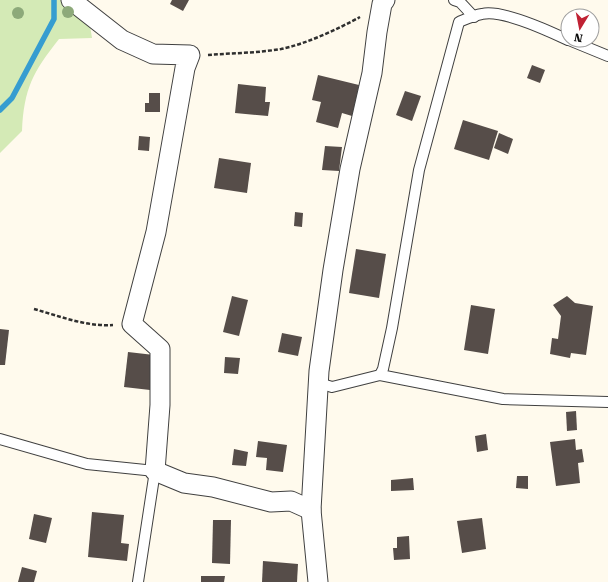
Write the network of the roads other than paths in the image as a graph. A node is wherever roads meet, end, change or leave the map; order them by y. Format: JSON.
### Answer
{"nodes":[{"id":1,"x":71,"y":0,"type":"edge"},
{"id":2,"x":454,"y":0,"type":"edge"},
{"id":3,"x":384,"y":2,"type":"edge"},
{"id":4,"x":474,"y":17,"type":"junction"},
{"id":5,"x":560,"y":36,"type":"edge"},
{"id":6,"x":588,"y":48,"type":"edge"},
{"id":7,"x":608,"y":56,"type":"edge"},
{"id":8,"x":380,"y":375,"type":"junction"},
{"id":9,"x":319,"y":383,"type":"junction"},
{"id":10,"x":608,"y":402,"type":"edge"},
{"id":11,"x":0,"y":439,"type":"edge"},
{"id":12,"x":154,"y":471,"type":"junction"},
{"id":13,"x":311,"y":510,"type":"junction"},
{"id":14,"x":138,"y":582,"type":"edge"},
{"id":15,"x":318,"y":582,"type":"edge"}],
"edges":[{"from":1,"to":12,"type":"street"},
{"from":2,"to":4,"type":"lane"},
{"from":3,"to":9,"type":"street"},
{"from":4,"to":5,"type":"lane"},
{"from":4,"to":8,"type":"lane"},
{"from":6,"to":7,"type":"lane"},
{"from":8,"to":9,"type":"lane"},
{"from":8,"to":10,"type":"lane"},
{"from":9,"to":13,"type":"street"},
{"from":11,"to":12,"type":"lane"},
{"from":12,"to":13,"type":"street"},
{"from":12,"to":14,"type":"lane"},
{"from":13,"to":15,"type":"street"}]}
